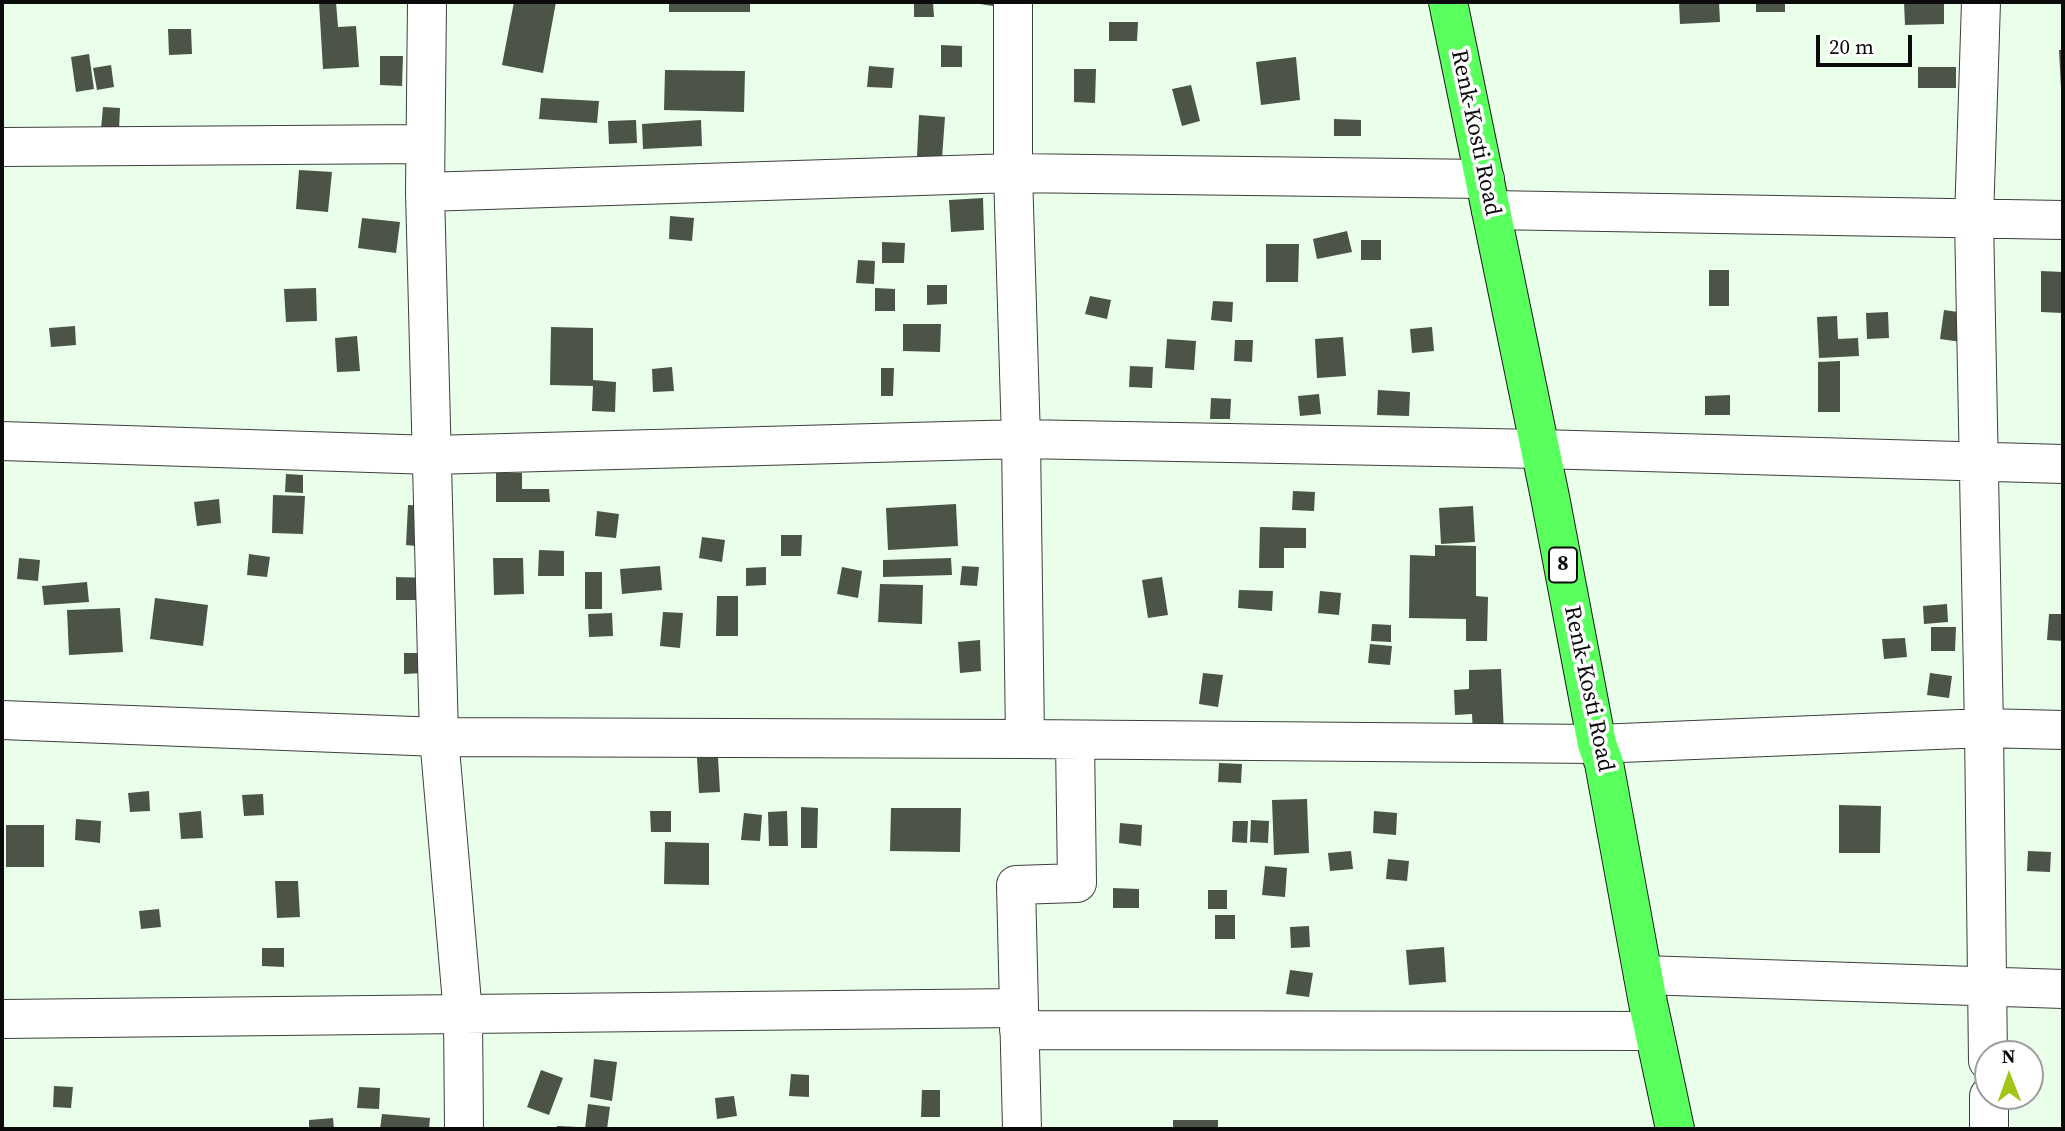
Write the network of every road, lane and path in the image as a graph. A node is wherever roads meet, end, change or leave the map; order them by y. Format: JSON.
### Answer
{"nodes":[{"id":1,"x":426,"y":2,"type":"edge"},
{"id":2,"x":1013,"y":2,"type":"edge"},
{"id":3,"x":1448,"y":2,"type":"edge"},
{"id":4,"x":1981,"y":2,"type":"edge"},
{"id":5,"x":424,"y":144,"type":"junction"},
{"id":6,"x":2,"y":147,"type":"edge"},
{"id":7,"x":1013,"y":173,"type":"junction"},
{"id":8,"x":425,"y":192,"type":"junction"},
{"id":9,"x":1488,"y":195,"type":"junction"},
{"id":10,"x":1974,"y":219,"type":"junction"},
{"id":11,"x":2063,"y":220,"type":"edge"},
{"id":12,"x":1021,"y":439,"type":"junction"},
{"id":13,"x":2,"y":441,"type":"edge"},
{"id":14,"x":1540,"y":449,"type":"junction"},
{"id":15,"x":432,"y":455,"type":"junction"},
{"id":16,"x":1979,"y":462,"type":"junction"},
{"id":17,"x":2063,"y":464,"type":"edge"},
{"id":18,"x":2,"y":720,"type":"edge"},
{"id":19,"x":1984,"y":728,"type":"junction"},
{"id":20,"x":2063,"y":730,"type":"edge"},
{"id":21,"x":439,"y":737,"type":"junction"},
{"id":22,"x":1025,"y":739,"type":"junction"},
{"id":23,"x":1075,"y":741,"type":"junction"},
{"id":24,"x":1597,"y":744,"type":"junction"},
{"id":25,"x":1643,"y":975,"type":"junction"},
{"id":26,"x":1986,"y":987,"type":"junction"},
{"id":27,"x":2063,"y":989,"type":"edge"},
{"id":28,"x":463,"y":1014,"type":"junction"},
{"id":29,"x":2,"y":1019,"type":"edge"},
{"id":30,"x":1019,"y":1019,"type":"junction"},
{"id":31,"x":1654,"y":1031,"type":"junction"},
{"id":32,"x":1987,"y":1040,"type":"edge"},
{"id":33,"x":1989,"y":1110,"type":"edge"},
{"id":34,"x":464,"y":1129,"type":"edge"},
{"id":35,"x":1022,"y":1129,"type":"edge"},
{"id":36,"x":1675,"y":1129,"type":"edge"},
{"id":37,"x":1989,"y":1129,"type":"edge"}],
"edges":[{"from":1,"to":5,"type":"street"},
{"from":2,"to":7,"type":"street"},
{"from":3,"to":9,"type":"main road","name":"Renk-Kosti Road","number":"8"},
{"from":4,"to":10,"type":"street"},
{"from":5,"to":6,"type":"street"},
{"from":5,"to":8,"type":"street"},
{"from":7,"to":8,"type":"street"},
{"from":7,"to":9,"type":"street"},
{"from":7,"to":12,"type":"street"},
{"from":8,"to":15,"type":"street"},
{"from":9,"to":10,"type":"street"},
{"from":9,"to":14,"type":"main road","name":"Renk-Kosti Road","number":"8"},
{"from":10,"to":11,"type":"street"},
{"from":10,"to":16,"type":"street"},
{"from":12,"to":14,"type":"street"},
{"from":12,"to":15,"type":"street"},
{"from":12,"to":22,"type":"street"},
{"from":13,"to":15,"type":"street"},
{"from":14,"to":16,"type":"street"},
{"from":14,"to":24,"type":"main road","name":"Renk-Kosti Road","number":"8"},
{"from":15,"to":21,"type":"street"},
{"from":16,"to":17,"type":"street"},
{"from":16,"to":19,"type":"street"},
{"from":18,"to":21,"type":"street"},
{"from":19,"to":20,"type":"street"},
{"from":19,"to":24,"type":"street"},
{"from":19,"to":26,"type":"street"},
{"from":21,"to":22,"type":"street"},
{"from":21,"to":28,"type":"street"},
{"from":22,"to":23,"type":"street"},
{"from":23,"to":24,"type":"street"},
{"from":23,"to":30,"type":"street"},
{"from":24,"to":25,"type":"main road","name":"Renk-Kosti Road","number":"8"},
{"from":25,"to":26,"type":"street"},
{"from":25,"to":31,"type":"main road","name":"Renk-Kosti Road","number":"8"},
{"from":26,"to":27,"type":"street"},
{"from":26,"to":32,"type":"street"},
{"from":28,"to":29,"type":"street"},
{"from":28,"to":30,"type":"street"},
{"from":28,"to":34,"type":"street"},
{"from":30,"to":31,"type":"street"},
{"from":30,"to":35,"type":"street"},
{"from":31,"to":36,"type":"main road","name":"Renk-Kosti Road","number":"8"},
{"from":33,"to":37,"type":"street"}]}
